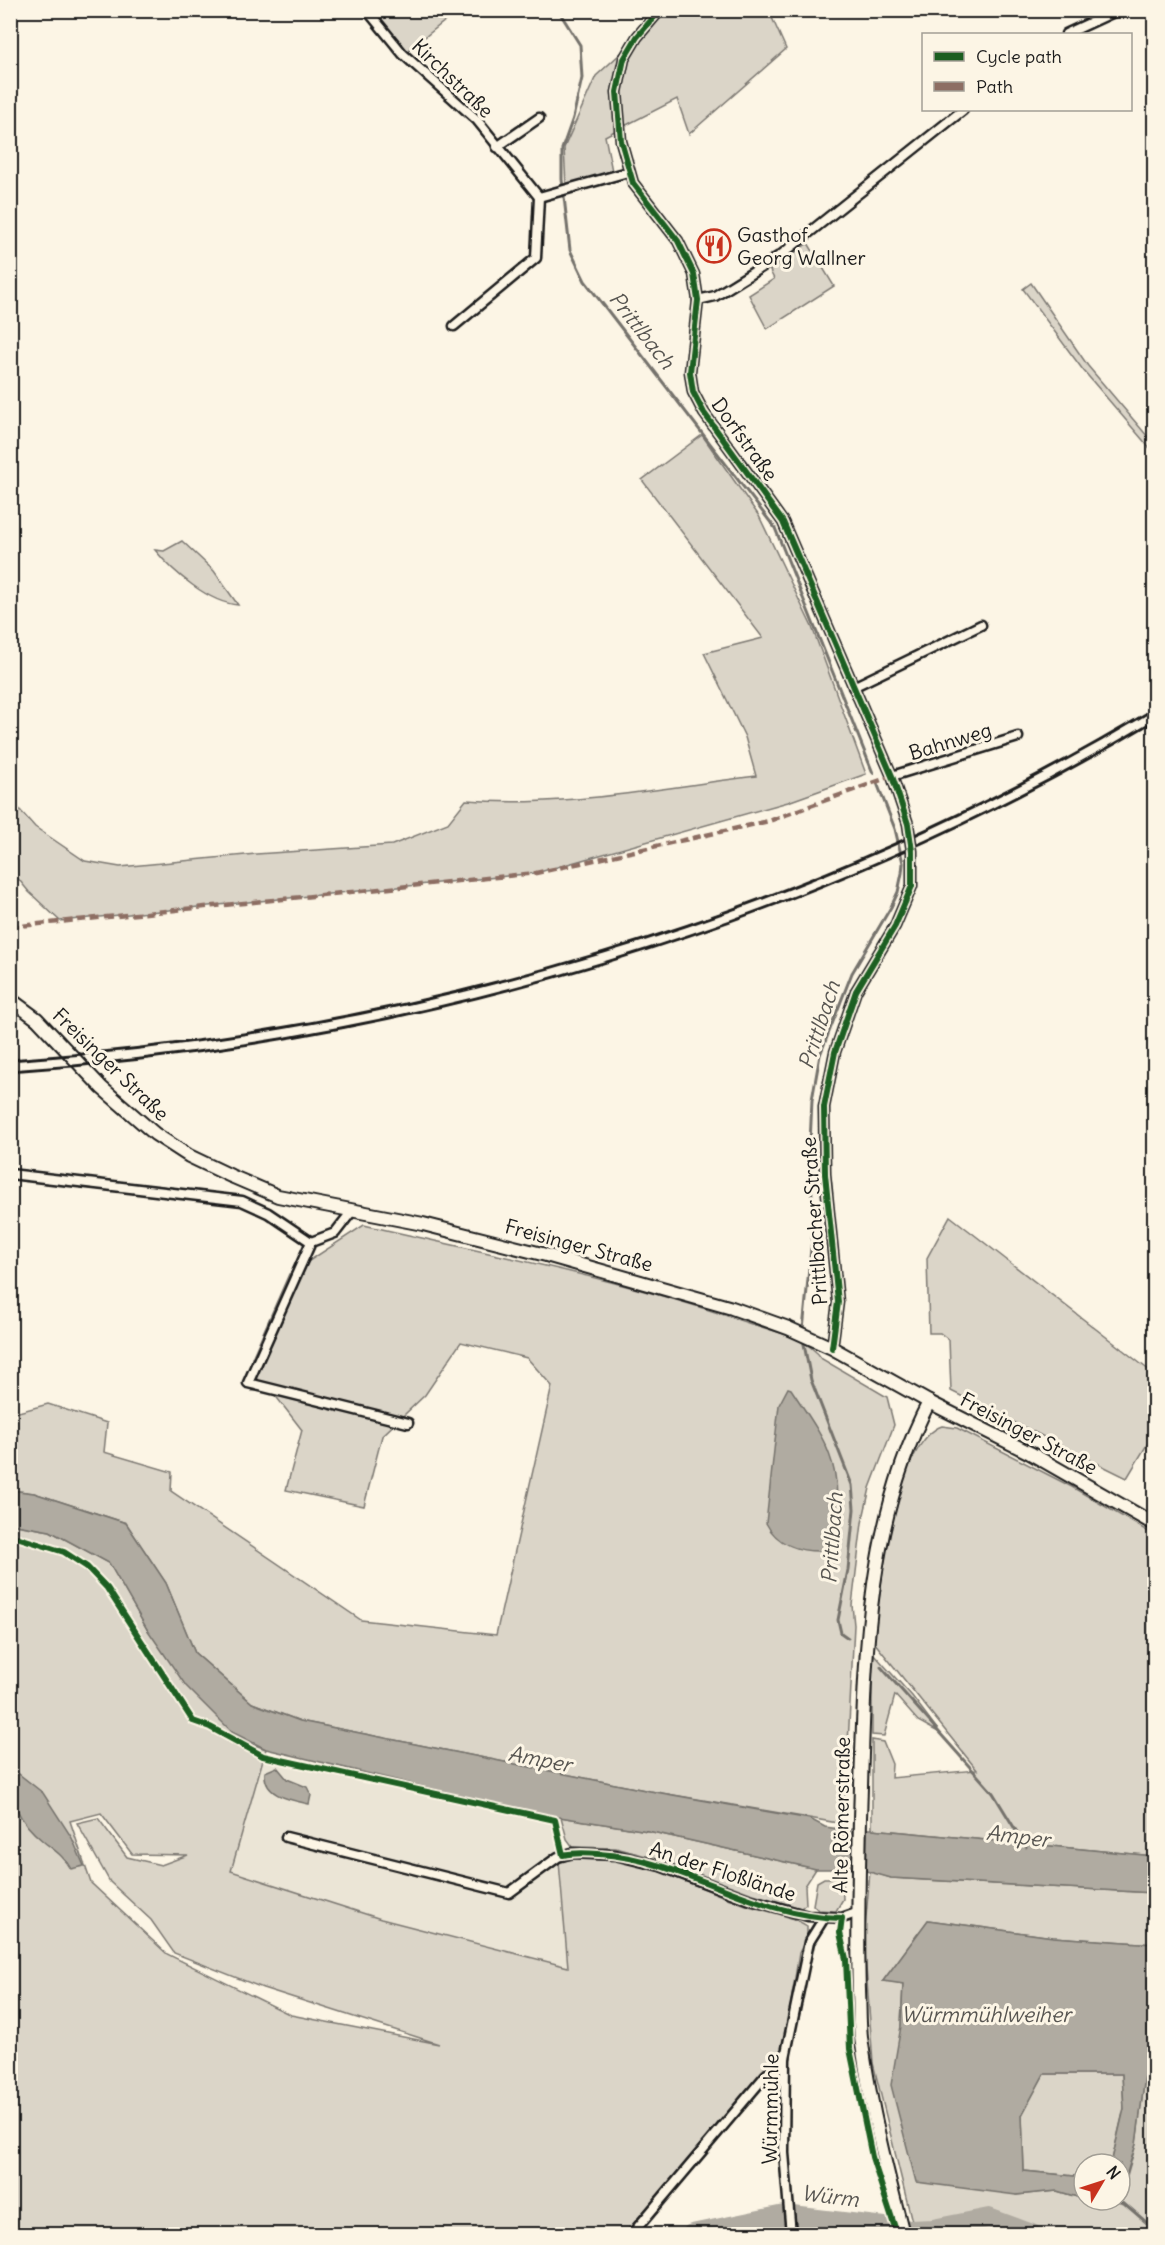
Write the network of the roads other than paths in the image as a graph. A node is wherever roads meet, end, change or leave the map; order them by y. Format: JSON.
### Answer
{"nodes":[{"id":1,"x":367,"y":10,"type":"edge"},
{"id":2,"x":660,"y":10,"type":"edge"},
{"id":3,"x":1118,"y":10,"type":"edge"},
{"id":4,"x":1068,"y":33,"type":"edge"},
{"id":5,"x":962,"y":111,"type":"edge"},
{"id":6,"x":539,"y":118,"type":"dead end"},
{"id":7,"x":497,"y":147,"type":"junction"},
{"id":8,"x":628,"y":172,"type":"junction"},
{"id":9,"x":539,"y":197,"type":"junction"},
{"id":10,"x":698,"y":300,"type":"junction"},
{"id":11,"x":454,"y":326,"type":"dead end"},
{"id":12,"x":981,"y":625,"type":"dead end"},
{"id":13,"x":853,"y":687,"type":"junction"},
{"id":14,"x":1018,"y":737,"type":"dead end"},
{"id":15,"x":892,"y":776,"type":"junction"},
{"id":16,"x":896,"y":788,"type":"joint"},
{"id":17,"x":10,"y":999,"type":"edge"},
{"id":18,"x":10,"y":1174,"type":"edge"},
{"id":19,"x":352,"y":1211,"type":"junction"},
{"id":20,"x":311,"y":1242,"type":"junction"},
{"id":21,"x":832,"y":1348,"type":"junction"},
{"id":22,"x":929,"y":1402,"type":"junction"},
{"id":23,"x":408,"y":1423,"type":"dead end"},
{"id":24,"x":1155,"y":1524,"type":"edge"},
{"id":25,"x":286,"y":1837,"type":"dead end"},
{"id":26,"x":858,"y":1912,"type":"junction"},
{"id":27,"x":824,"y":1918,"type":"junction"},
{"id":28,"x":785,"y":2058,"type":"junction"},
{"id":29,"x":790,"y":2231,"type":"edge"},
{"id":30,"x":632,"y":2235,"type":"edge"},
{"id":31,"x":903,"y":2235,"type":"edge"}],
"edges":[{"from":1,"to":7,"type":"street","name":"Kirchstraße"},
{"from":2,"to":8,"type":"street","name":"Dorfstraße"},
{"from":3,"to":4,"type":"street"},
{"from":5,"to":10,"type":"street"},
{"from":6,"to":7,"type":"street"},
{"from":7,"to":9,"type":"street","name":"Kirchstraße"},
{"from":8,"to":9,"type":"street"},
{"from":8,"to":10,"type":"street","name":"Dorfstraße"},
{"from":9,"to":11,"type":"street"},
{"from":10,"to":13,"type":"street","name":"Dorfstraße"},
{"from":12,"to":13,"type":"street"},
{"from":13,"to":15,"type":"street","name":"Dorfstraße"},
{"from":14,"to":15,"type":"street","name":"Bahnweg"},
{"from":15,"to":16,"type":"street","name":"Dorfstraße"},
{"from":16,"to":21,"type":"street","name":"Prittlbacher Straße"},
{"from":17,"to":19,"type":"main road","name":"Freisinger Straße"},
{"from":18,"to":20,"type":"street"},
{"from":19,"to":20,"type":"street"},
{"from":19,"to":21,"type":"main road","name":"Freisinger Straße"},
{"from":20,"to":23,"type":"street"},
{"from":21,"to":22,"type":"main road","name":"Freisinger Straße"},
{"from":22,"to":24,"type":"main road","name":"Freisinger Straße"},
{"from":22,"to":26,"type":"main road","name":"Alte Römerstraße"},
{"from":25,"to":27,"type":"street","name":"An der Floßlände"},
{"from":26,"to":27,"type":"street","name":"An der Floßlände"},
{"from":26,"to":31,"type":"main road","name":"Alte Römerstraße"},
{"from":27,"to":28,"type":"street","name":"Würmmühle"},
{"from":28,"to":29,"type":"street","name":"Würmmühle"},
{"from":28,"to":30,"type":"street"}]}
